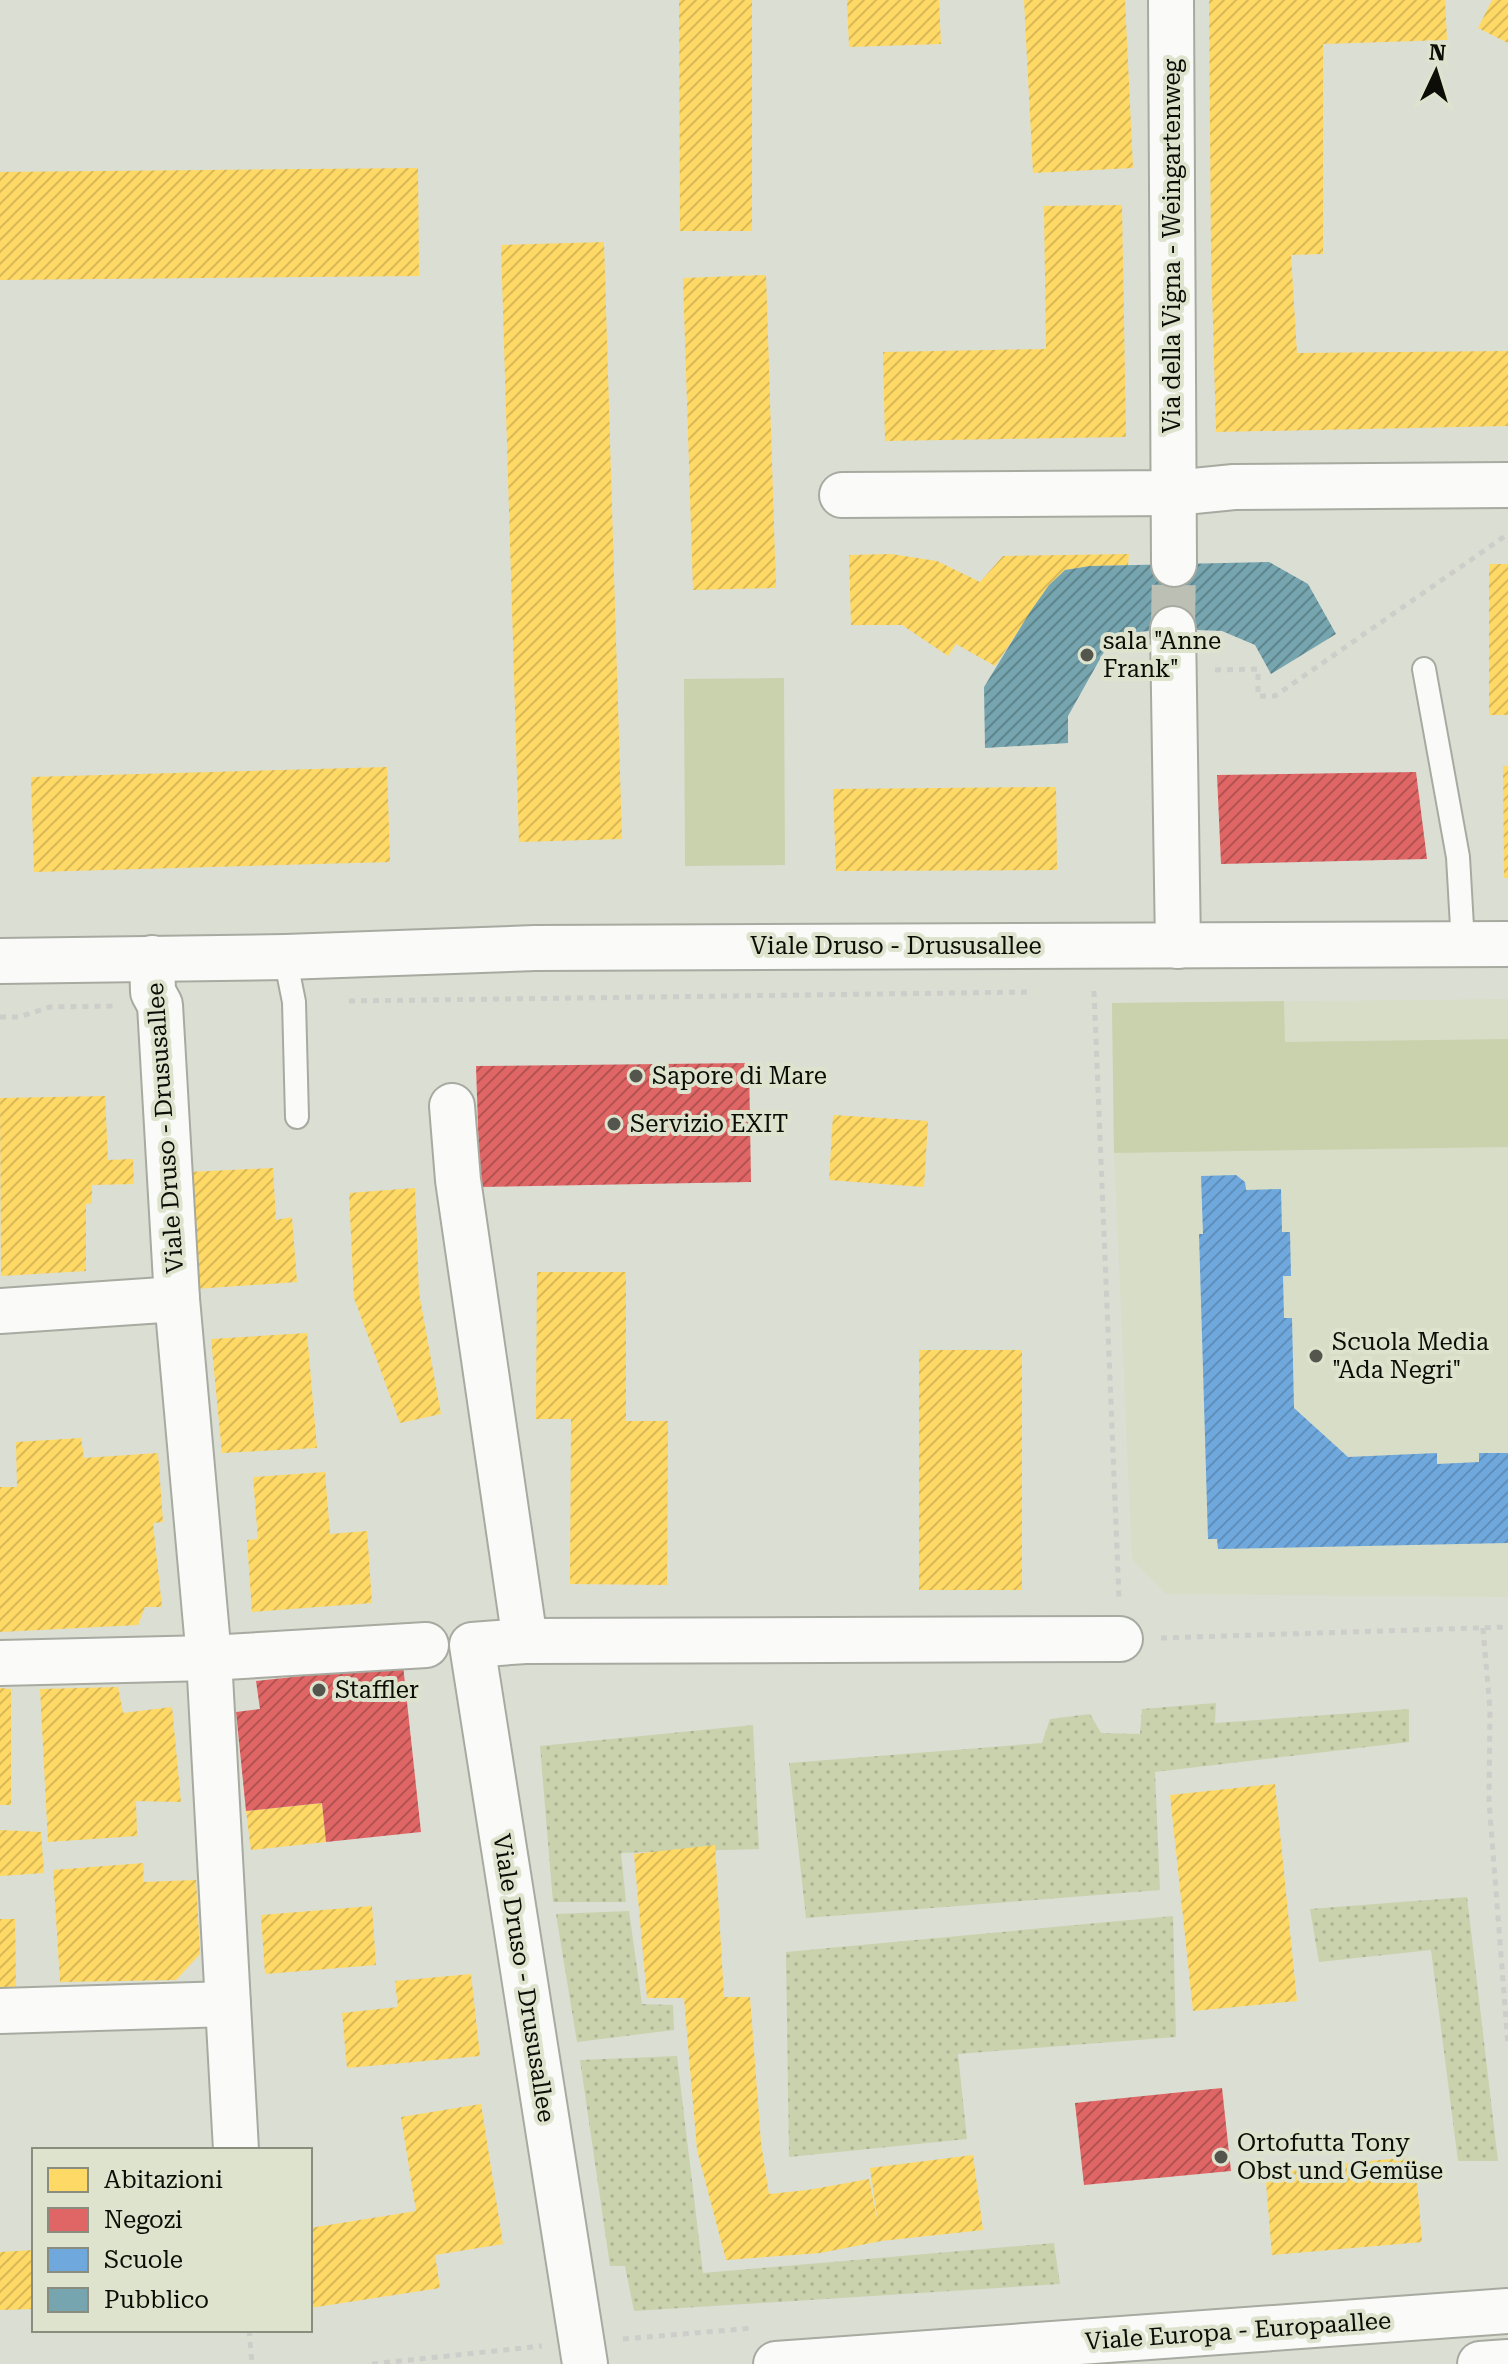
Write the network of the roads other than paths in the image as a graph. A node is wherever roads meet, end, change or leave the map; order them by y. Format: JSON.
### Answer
{"nodes":[{"id":1,"x":1171,"y":0,"type":"edge"},
{"id":2,"x":1508,"y":485,"type":"edge"},
{"id":3,"x":1174,"y":493,"type":"junction"},
{"id":4,"x":842,"y":495,"type":"dead end"},
{"id":5,"x":1174,"y":564,"type":"tunnel mouth"},
{"id":6,"x":1174,"y":649,"type":"tunnel mouth"},
{"id":7,"x":1424,"y":669,"type":"dead end"},
{"id":8,"x":1463,"y":944,"type":"junction"},
{"id":9,"x":1508,"y":944,"type":"edge"},
{"id":10,"x":1178,"y":946,"type":"junction"},
{"id":11,"x":285,"y":957,"type":"junction"},
{"id":12,"x":152,"y":958,"type":"junction"},
{"id":13,"x":0,"y":961,"type":"edge"},
{"id":14,"x":452,"y":1106,"type":"dead end"},
{"id":15,"x":297,"y":1117,"type":"dead end"},
{"id":16,"x":177,"y":1299,"type":"junction"},
{"id":17,"x":0,"y":1311,"type":"edge"},
{"id":18,"x":1120,"y":1639,"type":"road end"},
{"id":19,"x":525,"y":1641,"type":"junction"},
{"id":20,"x":426,"y":1645,"type":"dead end"},
{"id":21,"x":209,"y":1658,"type":"junction"},
{"id":22,"x":0,"y":1663,"type":"edge"},
{"id":23,"x":228,"y":2004,"type":"junction"},
{"id":24,"x":0,"y":2011,"type":"edge"},
{"id":25,"x":236,"y":2148,"type":"edge"},
{"id":26,"x":1508,"y":2311,"type":"edge"},
{"id":27,"x":582,"y":2353,"type":"edge"},
{"id":28,"x":1508,"y":2362,"type":"edge"},
{"id":29,"x":776,"y":2364,"type":"edge"},
{"id":30,"x":1480,"y":2364,"type":"edge"}],
"edges":[{"from":1,"to":3,"type":"street","name":"Via della Vigna - Weingartenweg"},
{"from":2,"to":3,"type":"street"},
{"from":3,"to":4,"type":"street"},
{"from":3,"to":5,"type":"street","name":"Via della Vigna - Weingartenweg"},
{"from":6,"to":10,"type":"street"},
{"from":7,"to":8,"type":"lane"},
{"from":8,"to":9,"type":"street","name":"Viale Druso - Drususallee"},
{"from":8,"to":10,"type":"street","name":"Viale Druso - Drususallee"},
{"from":10,"to":11,"type":"street","name":"Viale Druso - Drususallee"},
{"from":11,"to":12,"type":"street","name":"Viale Druso - Drususallee"},
{"from":11,"to":15,"type":"lane"},
{"from":12,"to":13,"type":"street","name":"Viale Druso - Drususallee"},
{"from":12,"to":16,"type":"street","name":"Viale Druso - Drususallee"},
{"from":14,"to":19,"type":"street"},
{"from":16,"to":17,"type":"street","name":"Viale Druso - Drususallee"},
{"from":16,"to":21,"type":"street","name":"Viale Druso - Drususallee"},
{"from":18,"to":19,"type":"street","name":"Viale Druso - Drususallee"},
{"from":19,"to":27,"type":"street","name":"Viale Druso - Drususallee"},
{"from":20,"to":21,"type":"street"},
{"from":21,"to":22,"type":"street"},
{"from":21,"to":23,"type":"street","name":"Viale Druso - Drususallee"},
{"from":23,"to":24,"type":"street"},
{"from":23,"to":25,"type":"street","name":"Viale Druso - Drususallee"},
{"from":26,"to":29,"type":"street","name":"Viale Europa - Europaallee"},
{"from":28,"to":30,"type":"street"}]}
